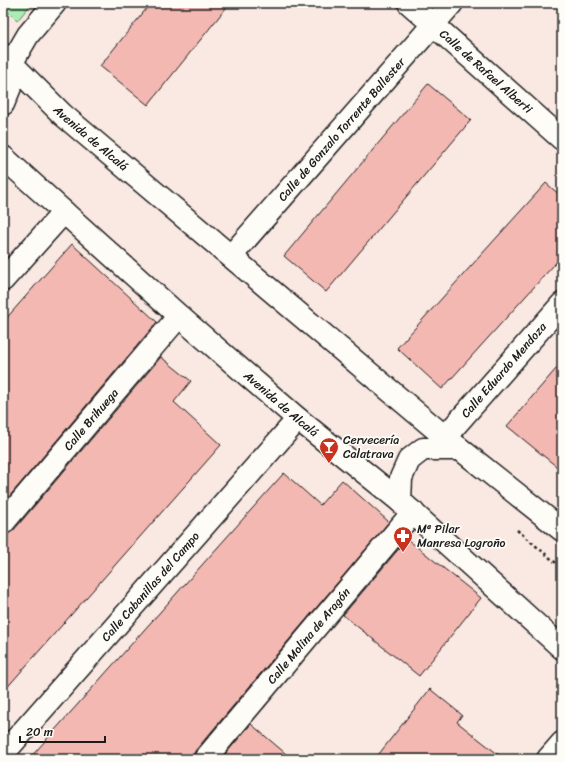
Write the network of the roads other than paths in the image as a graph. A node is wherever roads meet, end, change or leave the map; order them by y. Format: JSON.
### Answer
{"nodes":[{"id":1,"x":55,"y":3,"type":"edge"},
{"id":2,"x":409,"y":3,"type":"edge"},
{"id":3,"x":452,"y":3,"type":"edge"},
{"id":4,"x":433,"y":24,"type":"junction"},
{"id":5,"x":7,"y":60,"type":"edge"},
{"id":6,"x":3,"y":104,"type":"edge"},
{"id":7,"x":562,"y":139,"type":"edge"},
{"id":8,"x":3,"y":157,"type":"edge"},
{"id":9,"x":64,"y":212,"type":"junction"},
{"id":10,"x":231,"y":256,"type":"junction"},
{"id":11,"x":3,"y":280,"type":"edge"},
{"id":12,"x":562,"y":304,"type":"edge"},
{"id":13,"x":179,"y":316,"type":"junction"},
{"id":14,"x":298,"y":419,"type":"junction"},
{"id":15,"x":452,"y":443,"type":"junction"},
{"id":16,"x":406,"y":507,"type":"junction"},
{"id":17,"x":3,"y":523,"type":"edge"},
{"id":18,"x":562,"y":530,"type":"edge"},
{"id":19,"x":562,"y":648,"type":"edge"},
{"id":20,"x":562,"y":743,"type":"edge"},
{"id":21,"x":3,"y":754,"type":"edge"},
{"id":22,"x":205,"y":759,"type":"edge"},
{"id":23,"x":548,"y":759,"type":"edge"}],
"edges":[{"from":1,"to":5,"type":"street"},
{"from":2,"to":4,"type":"street","name":"Calle de Rafael Alberti"},
{"from":3,"to":4,"type":"street","name":"Calle de Gonzalo Torrente Ballester"},
{"from":4,"to":7,"type":"street","name":"Calle de Rafael Alberti"},
{"from":4,"to":10,"type":"street","name":"Calle de Gonzalo Torrente Ballester"},
{"from":5,"to":6,"type":"street"},
{"from":5,"to":10,"type":"street","name":"Avenida de Alcalá"},
{"from":8,"to":9,"type":"street","name":"Avenida de Alcalá"},
{"from":9,"to":11,"type":"street"},
{"from":9,"to":13,"type":"street","name":"Avenida de Alcalá"},
{"from":10,"to":15,"type":"street","name":"Avenida de Alcalá"},
{"from":12,"to":15,"type":"street","name":"Calle Eduardo Mendoza"},
{"from":13,"to":14,"type":"street","name":"Avenida de Alcalá"},
{"from":13,"to":17,"type":"street","name":"Calle Brihuega"},
{"from":14,"to":16,"type":"street","name":"Avenida de Alcalá"},
{"from":14,"to":21,"type":"street","name":"Calle Cabanillas del Campo"},
{"from":15,"to":16,"type":"street"},
{"from":15,"to":18,"type":"street","name":"Avenida de Alcalá"},
{"from":16,"to":19,"type":"street","name":"Avenida de Alcalá"},
{"from":16,"to":22,"type":"street","name":"Calle Molina de Aragón"},
{"from":20,"to":23,"type":"street"}]}
